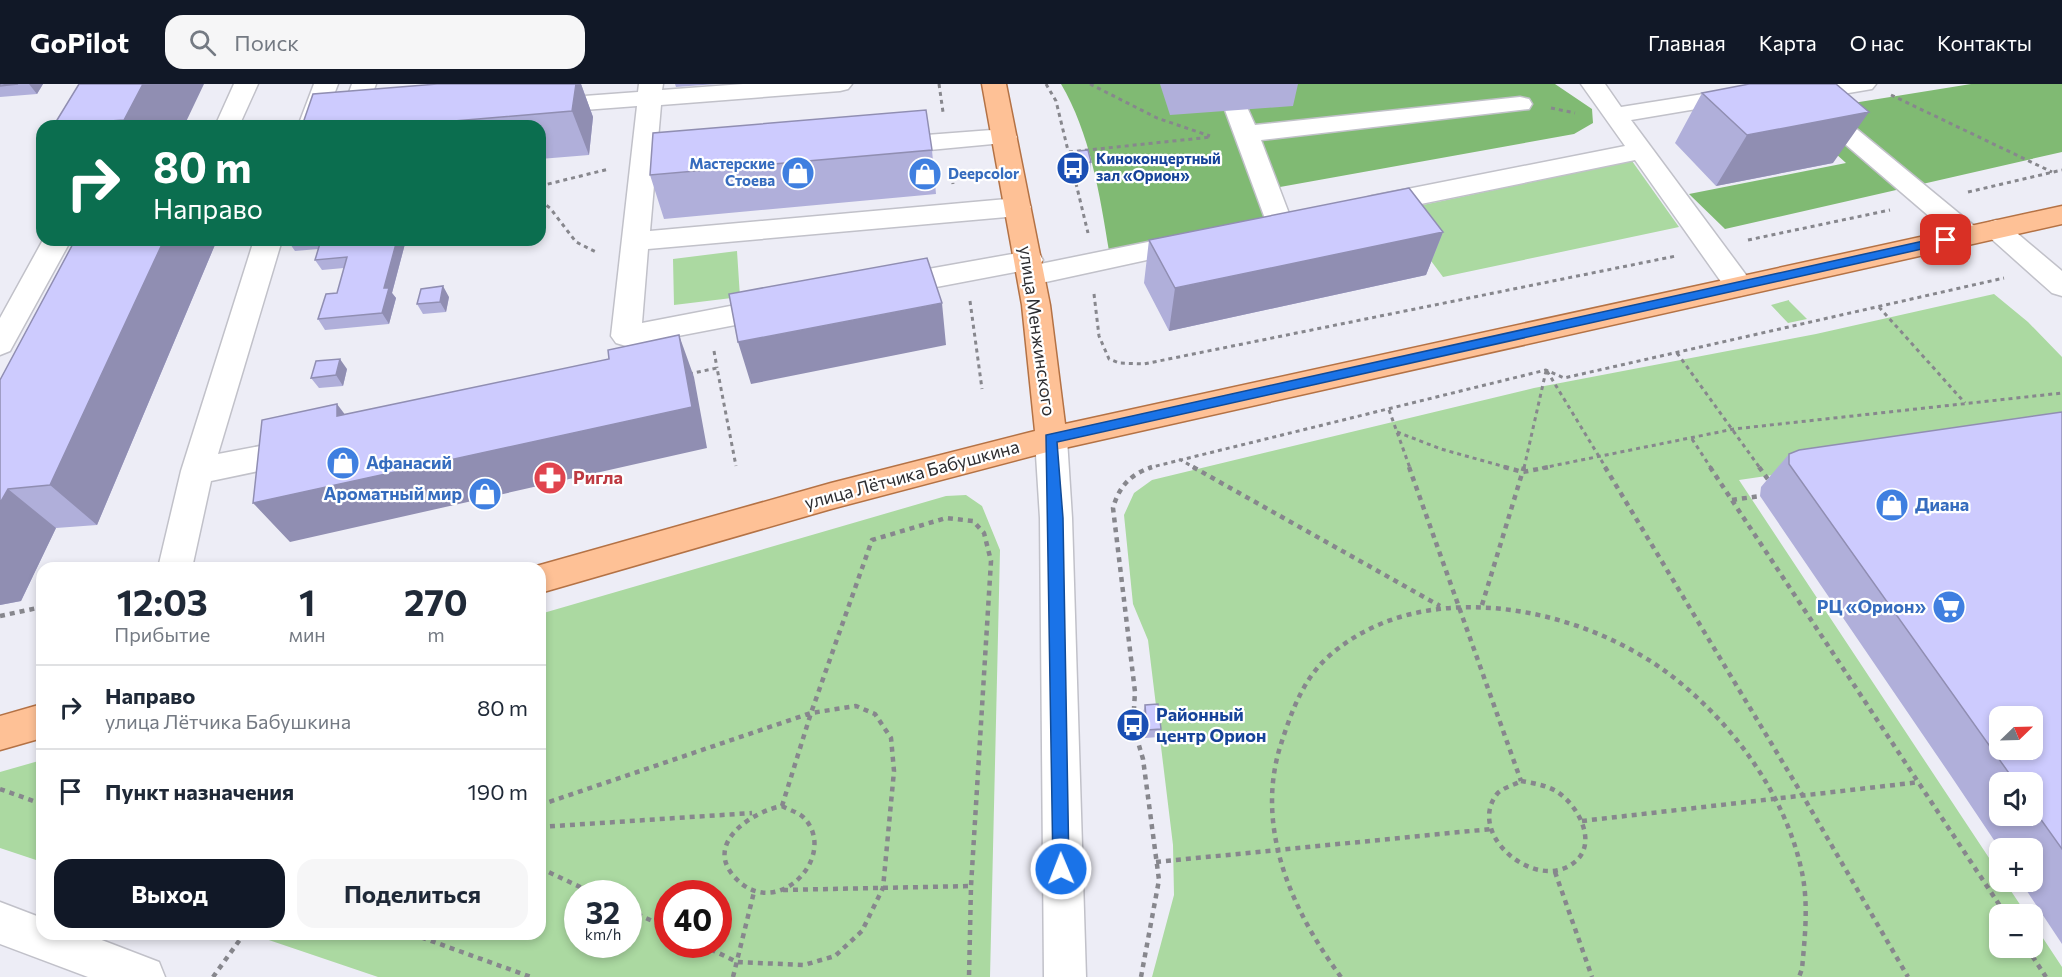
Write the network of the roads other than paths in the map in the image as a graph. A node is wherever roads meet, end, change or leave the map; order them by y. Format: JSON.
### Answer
{"nodes":[{"id":1,"x":246,"y":84,"type":"edge"},
{"id":2,"x":326,"y":84,"type":"edge"},
{"id":3,"x":364,"y":84,"type":"edge"},
{"id":4,"x":840,"y":84,"type":"edge"},
{"id":5,"x":994,"y":84,"type":"edge"},
{"id":6,"x":1593,"y":84,"type":"edge"},
{"id":7,"x":1864,"y":84,"type":"edge"},
{"id":8,"x":1792,"y":88,"type":"edge"},
{"id":9,"x":651,"y":91,"type":"edge"},
{"id":10,"x":1520,"y":104,"type":"road end"},
{"id":11,"x":523,"y":108,"type":"edge"},
{"id":12,"x":1237,"y":110,"type":"dead end"},
{"id":13,"x":1615,"y":115,"type":"junction"},
{"id":14,"x":385,"y":118,"type":"edge"},
{"id":15,"x":230,"y":120,"type":"edge"},
{"id":16,"x":312,"y":120,"type":"edge"},
{"id":17,"x":1245,"y":134,"type":"junction"},
{"id":18,"x":1005,"y":137,"type":"junction"},
{"id":19,"x":866,"y":148,"type":"edge"},
{"id":20,"x":1641,"y":150,"type":"junction"},
{"id":21,"x":1018,"y":207,"type":"junction"},
{"id":22,"x":1350,"y":210,"type":"edge"},
{"id":23,"x":2062,"y":215,"type":"edge"},
{"id":24,"x":1280,"y":224,"type":"edge"},
{"id":25,"x":1996,"y":229,"type":"junction"},
{"id":26,"x":1968,"y":235,"type":"junction"},
{"id":27,"x":1221,"y":236,"type":"edge"},
{"id":28,"x":635,"y":241,"type":"junction"},
{"id":29,"x":54,"y":246,"type":"edge"},
{"id":30,"x":266,"y":246,"type":"edge"},
{"id":31,"x":1030,"y":267,"type":"junction"},
{"id":32,"x":1739,"y":286,"type":"junction"},
{"id":33,"x":2062,"y":286,"type":"edge"},
{"id":34,"x":861,"y":291,"type":"edge"},
{"id":35,"x":802,"y":303,"type":"edge"},
{"id":36,"x":0,"y":344,"type":"edge"},
{"id":37,"x":1051,"y":439,"type":"junction"},
{"id":38,"x":336,"y":444,"type":"edge"},
{"id":39,"x":197,"y":471,"type":"junction"},
{"id":40,"x":176,"y":562,"type":"edge"},
{"id":41,"x":546,"y":577,"type":"edge"},
{"id":42,"x":36,"y":723,"type":"edge"},
{"id":43,"x":0,"y":733,"type":"edge"},
{"id":44,"x":0,"y":923,"type":"edge"},
{"id":45,"x":36,"y":937,"type":"edge"},
{"id":46,"x":45,"y":940,"type":"edge"},
{"id":47,"x":143,"y":977,"type":"edge"},
{"id":48,"x":1065,"y":977,"type":"edge"}],
"edges":[{"from":1,"to":15,"type":"street"},
{"from":2,"to":16,"type":"street"},
{"from":3,"to":14,"type":"street"},
{"from":4,"to":9,"type":"street"},
{"from":5,"to":18,"type":"main road","name":"улица Менжинского"},
{"from":6,"to":13,"type":"street"},
{"from":7,"to":8,"type":"street"},
{"from":8,"to":13,"type":"street"},
{"from":8,"to":26,"type":"street"},
{"from":9,"to":11,"type":"street"},
{"from":9,"to":28,"type":"street"},
{"from":10,"to":17,"type":"street"},
{"from":12,"to":17,"type":"street"},
{"from":13,"to":20,"type":"street"},
{"from":17,"to":24,"type":"street"},
{"from":18,"to":19,"type":"street"},
{"from":18,"to":21,"type":"main road","name":"улица Менжинского"},
{"from":20,"to":22,"type":"street"},
{"from":20,"to":32,"type":"street"},
{"from":21,"to":28,"type":"street"},
{"from":21,"to":31,"type":"main road","name":"улица Менжинского"},
{"from":23,"to":25,"type":"main road","name":"улица Лётчика Бабушкина"},
{"from":25,"to":26,"type":"main road","name":"улица Лётчика Бабушкина"},
{"from":25,"to":33,"type":"street"},
{"from":26,"to":32,"type":"main road","name":"улица Лётчика Бабушкина"},
{"from":27,"to":31,"type":"street"},
{"from":28,"to":35,"type":"street"},
{"from":29,"to":36,"type":"street"},
{"from":30,"to":39,"type":"street"},
{"from":31,"to":34,"type":"street"},
{"from":31,"to":37,"type":"main road","name":"улица Менжинского"},
{"from":32,"to":37,"type":"main road","name":"улица Лётчика Бабушкина"},
{"from":37,"to":41,"type":"main road","name":"улица Лётчика Бабушкина"},
{"from":37,"to":48,"type":"street","name":"улица Менжинского"},
{"from":38,"to":39,"type":"street"},
{"from":39,"to":40,"type":"street"},
{"from":42,"to":43,"type":"main road"},
{"from":44,"to":45,"type":"street"},
{"from":46,"to":47,"type":"street"}]}
